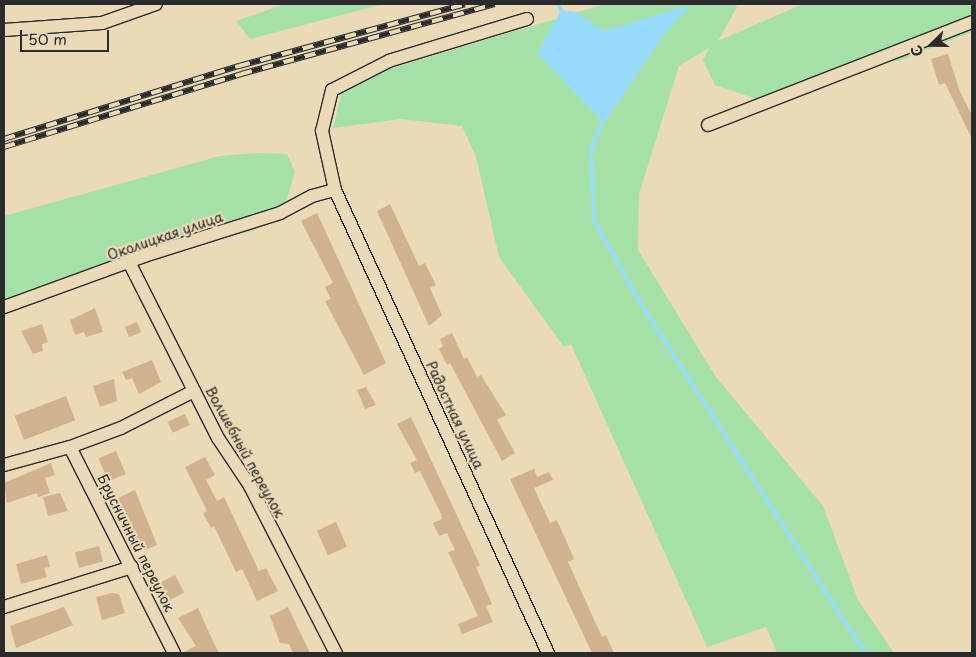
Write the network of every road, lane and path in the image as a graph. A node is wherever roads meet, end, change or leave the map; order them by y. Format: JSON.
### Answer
{"nodes":[{"id":1,"x":156,"y":4,"type":"edge"},
{"id":2,"x":527,"y":19,"type":"dead end"},
{"id":3,"x":972,"y":22,"type":"edge"},
{"id":4,"x":4,"y":30,"type":"edge"},
{"id":5,"x":708,"y":125,"type":"dead end"},
{"id":6,"x":335,"y":190,"type":"junction"},
{"id":7,"x":130,"y":264,"type":"junction"},
{"id":8,"x":4,"y":306,"type":"edge"},
{"id":9,"x":194,"y":391,"type":"junction"},
{"id":10,"x":70,"y":447,"type":"junction"},
{"id":11,"x":4,"y":465,"type":"edge"},
{"id":12,"x":132,"y":567,"type":"junction"},
{"id":13,"x":4,"y":607,"type":"edge"},
{"id":14,"x":174,"y":653,"type":"edge"},
{"id":15,"x":336,"y":653,"type":"edge"},
{"id":16,"x":548,"y":653,"type":"edge"}],
"edges":[{"from":1,"to":4,"type":"street"},
{"from":2,"to":6,"type":"street","name":"Радостная улица"},
{"from":3,"to":5,"type":"street"},
{"from":6,"to":7,"type":"street","name":"Околицкая улица"},
{"from":6,"to":16,"type":"street","name":"Радостная улица"},
{"from":7,"to":8,"type":"street","name":"Околицкая улица"},
{"from":7,"to":9,"type":"street","name":"Волшебный переулок"},
{"from":9,"to":10,"type":"street"},
{"from":9,"to":15,"type":"street","name":"Волшебный переулок"},
{"from":10,"to":11,"type":"street"},
{"from":10,"to":12,"type":"street","name":"Брусничный переулок"},
{"from":12,"to":13,"type":"street"},
{"from":12,"to":14,"type":"street","name":"Брусничный переулок"}]}
